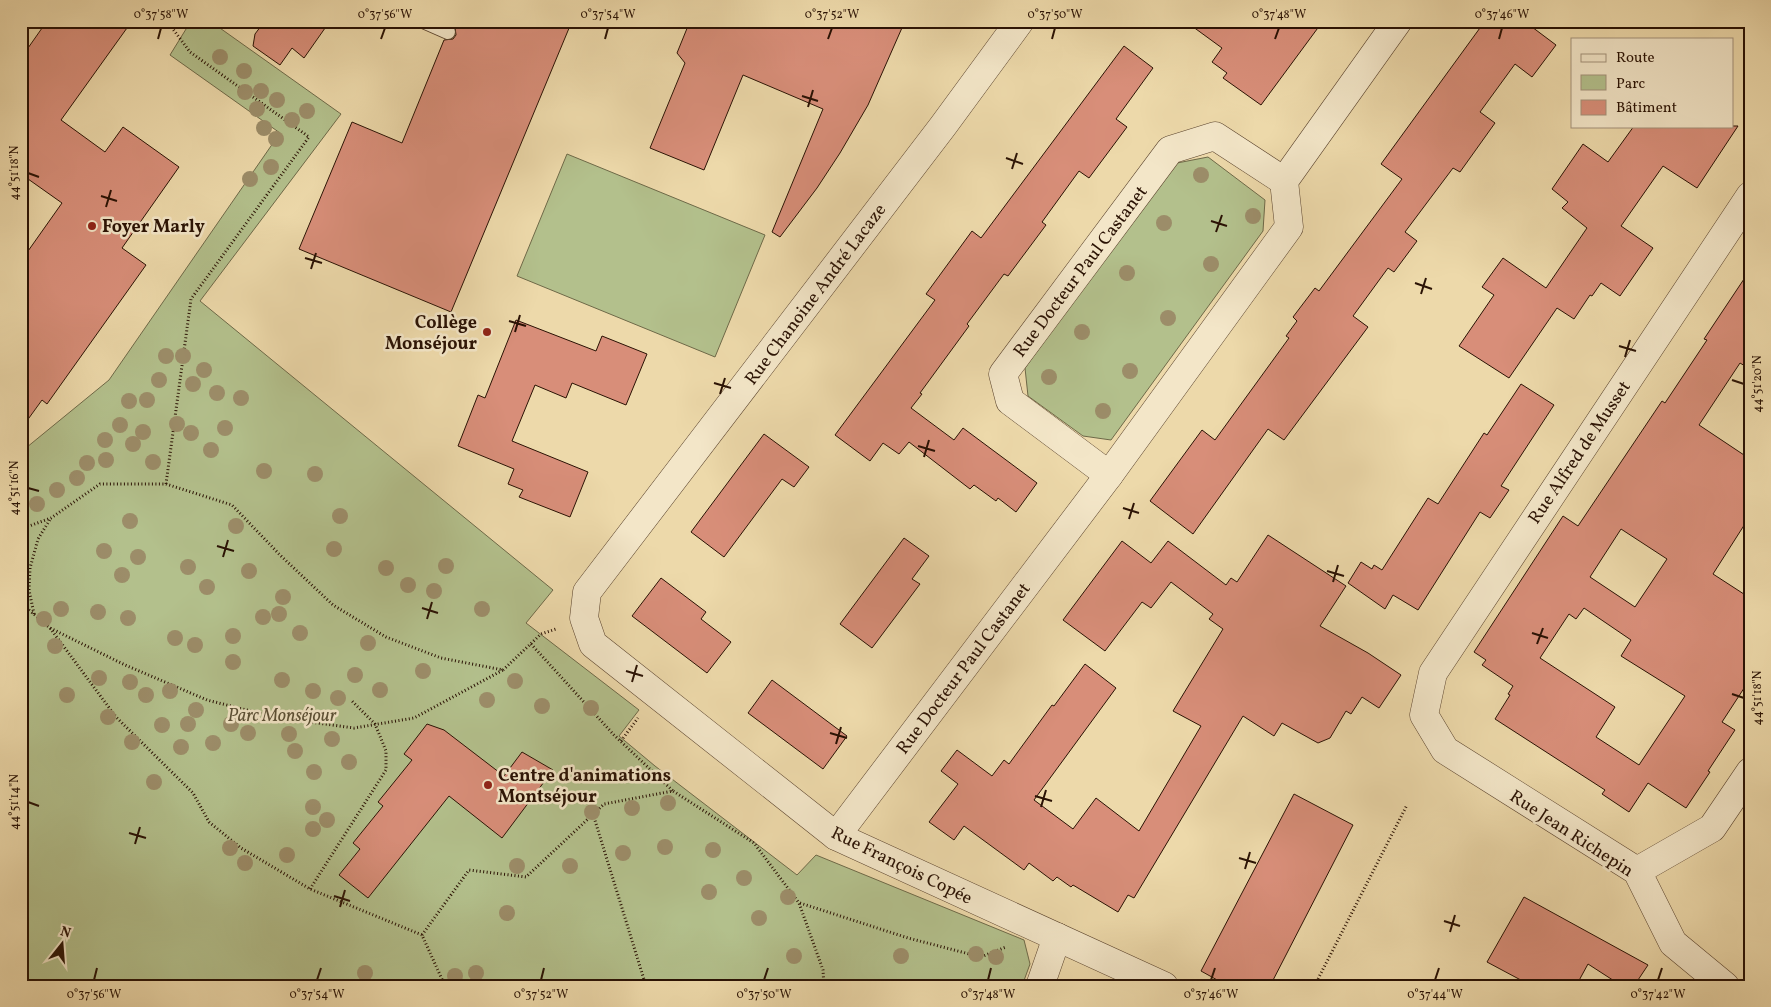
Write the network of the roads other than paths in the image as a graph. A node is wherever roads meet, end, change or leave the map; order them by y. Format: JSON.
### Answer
{"nodes":[{"id":1,"x":423,"y":21,"type":"edge"},
{"id":2,"x":1020,"y":21,"type":"edge"},
{"id":3,"x":1398,"y":21,"type":"edge"},
{"id":4,"x":448,"y":32,"type":"dead end"},
{"id":5,"x":1284,"y":181,"type":"junction"},
{"id":6,"x":1750,"y":196,"type":"edge"},
{"id":7,"x":1109,"y":475,"type":"junction"},
{"id":8,"x":584,"y":618,"type":"joint"},
{"id":9,"x":1424,"y":715,"type":"joint"},
{"id":10,"x":1750,"y":772,"type":"edge"},
{"id":11,"x":836,"y":836,"type":"junction"},
{"id":12,"x":1636,"y":871,"type":"junction"},
{"id":13,"x":1057,"y":937,"type":"junction"},
{"id":14,"x":1040,"y":986,"type":"edge"},
{"id":15,"x":1164,"y":986,"type":"edge"},
{"id":16,"x":1725,"y":986,"type":"edge"}],
"edges":[{"from":1,"to":4,"type":"lane"},
{"from":2,"to":8,"type":"street","name":"Rue Chanoine André Lacaze"},
{"from":3,"to":5,"type":"street"},
{"from":5,"to":7,"type":"street","name":"Rue Docteur Paul Castanet"},
{"from":5,"to":7,"type":"street","name":"Rue Docteur Paul Castanet"},
{"from":6,"to":9,"type":"street","name":"Rue Alfred de Musset"},
{"from":7,"to":11,"type":"street","name":"Rue Docteur Paul Castanet"},
{"from":8,"to":11,"type":"street","name":"Rue François Copée"},
{"from":9,"to":12,"type":"street","name":"Rue Jean Richepin"},
{"from":10,"to":12,"type":"street"},
{"from":11,"to":13,"type":"street","name":"Rue François Copée"},
{"from":12,"to":16,"type":"street","name":"Rue Jean Richepin"},
{"from":13,"to":14,"type":"street"},
{"from":13,"to":15,"type":"street","name":"Rue François Copée"}]}
